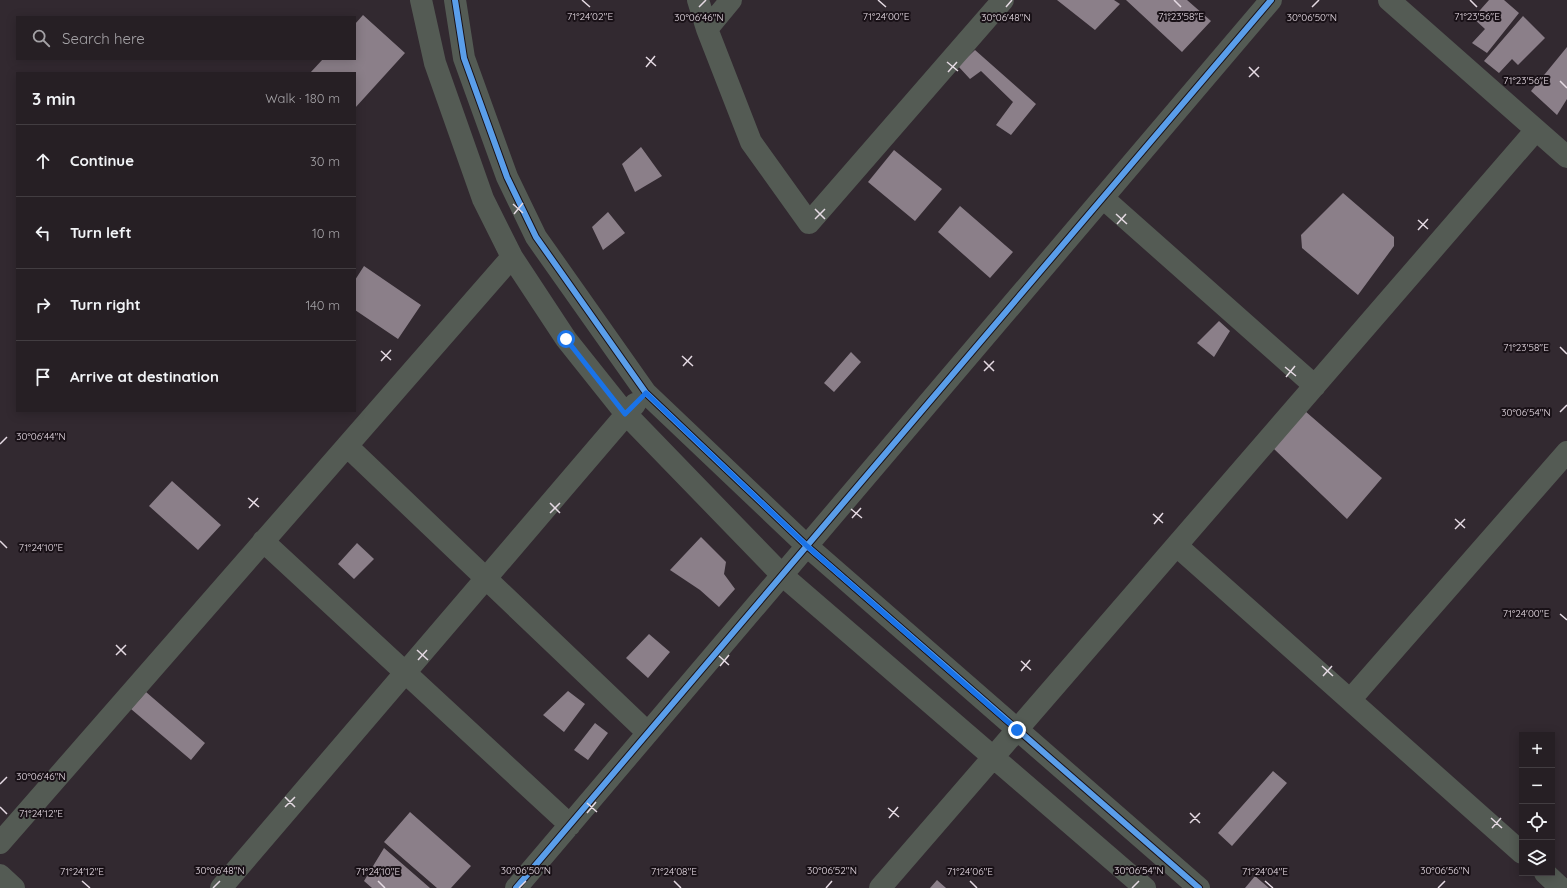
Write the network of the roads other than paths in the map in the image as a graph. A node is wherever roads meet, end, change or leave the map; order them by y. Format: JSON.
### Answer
{"nodes":[{"id":1,"x":421,"y":0,"type":"edge"},
{"id":2,"x":455,"y":0,"type":"edge"},
{"id":3,"x":698,"y":0,"type":"edge"},
{"id":4,"x":731,"y":0,"type":"edge"},
{"id":5,"x":1003,"y":0,"type":"edge"},
{"id":6,"x":1271,"y":0,"type":"edge"},
{"id":7,"x":1389,"y":0,"type":"edge"},
{"id":8,"x":707,"y":29,"type":"junction"},
{"id":9,"x":1536,"y":130,"type":"junction"},
{"id":10,"x":1567,"y":157,"type":"edge"},
{"id":11,"x":1103,"y":198,"type":"junction"},
{"id":12,"x":512,"y":257,"type":"junction"},
{"id":13,"x":1315,"y":386,"type":"junction"},
{"id":14,"x":646,"y":393,"type":"junction"},
{"id":15,"x":625,"y":414,"type":"junction"},
{"id":16,"x":347,"y":446,"type":"junction"},
{"id":17,"x":1567,"y":452,"type":"edge"},
{"id":18,"x":263,"y":541,"type":"junction"},
{"id":19,"x":807,"y":546,"type":"junction"},
{"id":20,"x":1176,"y":546,"type":"junction"},
{"id":21,"x":782,"y":575,"type":"junction"},
{"id":22,"x":485,"y":578,"type":"junction"},
{"id":23,"x":405,"y":672,"type":"junction"},
{"id":24,"x":1350,"y":700,"type":"junction"},
{"id":25,"x":1017,"y":730,"type":"junction"},
{"id":26,"x":648,"y":733,"type":"junction"},
{"id":27,"x":994,"y":757,"type":"junction"},
{"id":28,"x":570,"y":825,"type":"junction"},
{"id":29,"x":0,"y":843,"type":"edge"},
{"id":30,"x":1519,"y":850,"type":"edge"},
{"id":31,"x":0,"y":875,"type":"edge"},
{"id":32,"x":1548,"y":876,"type":"edge"},
{"id":33,"x":14,"y":888,"type":"edge"},
{"id":34,"x":221,"y":888,"type":"edge"},
{"id":35,"x":516,"y":888,"type":"edge"},
{"id":36,"x":880,"y":888,"type":"edge"},
{"id":37,"x":1145,"y":888,"type":"edge"},
{"id":38,"x":1199,"y":888,"type":"edge"},
{"id":39,"x":1562,"y":888,"type":"edge"}],
"edges":[{"from":1,"to":12,"type":"street"},
{"from":2,"to":14,"type":"street"},
{"from":3,"to":8,"type":"street"},
{"from":4,"to":8,"type":"street"},
{"from":5,"to":8,"type":"street"},
{"from":6,"to":11,"type":"street"},
{"from":7,"to":9,"type":"street"},
{"from":9,"to":10,"type":"street"},
{"from":9,"to":13,"type":"street"},
{"from":11,"to":13,"type":"street"},
{"from":11,"to":19,"type":"street"},
{"from":12,"to":15,"type":"street"},
{"from":12,"to":16,"type":"street"},
{"from":13,"to":20,"type":"street"},
{"from":14,"to":15,"type":"street"},
{"from":14,"to":19,"type":"street"},
{"from":15,"to":21,"type":"street"},
{"from":15,"to":22,"type":"street"},
{"from":16,"to":18,"type":"street"},
{"from":16,"to":22,"type":"street"},
{"from":17,"to":24,"type":"street"},
{"from":18,"to":23,"type":"street"},
{"from":18,"to":29,"type":"street"},
{"from":19,"to":21,"type":"street"},
{"from":19,"to":25,"type":"street"},
{"from":20,"to":24,"type":"street"},
{"from":20,"to":25,"type":"street"},
{"from":21,"to":26,"type":"street"},
{"from":21,"to":27,"type":"street"},
{"from":22,"to":23,"type":"street"},
{"from":22,"to":26,"type":"street"},
{"from":23,"to":28,"type":"street"},
{"from":23,"to":34,"type":"street"},
{"from":24,"to":30,"type":"street"},
{"from":25,"to":27,"type":"street"},
{"from":25,"to":38,"type":"street"},
{"from":26,"to":28,"type":"street"},
{"from":27,"to":36,"type":"street"},
{"from":27,"to":37,"type":"street"},
{"from":28,"to":35,"type":"street"},
{"from":31,"to":33,"type":"street"},
{"from":32,"to":39,"type":"street"}]}
